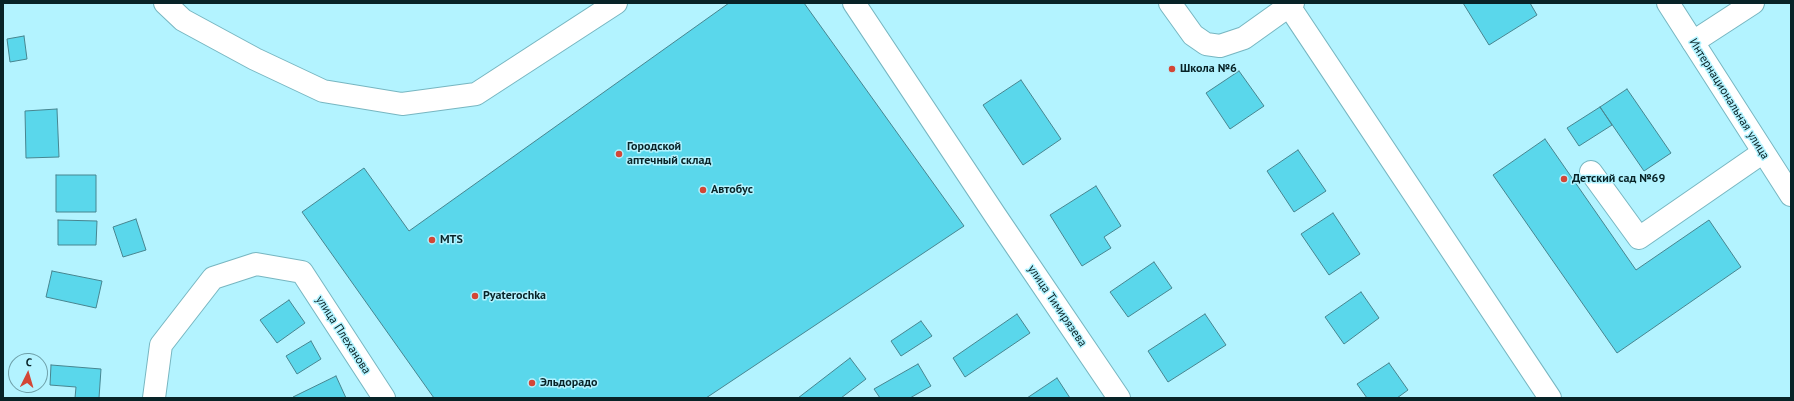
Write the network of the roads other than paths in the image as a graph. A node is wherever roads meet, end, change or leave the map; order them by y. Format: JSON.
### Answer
{"nodes":[{"id":1,"x":165,"y":3,"type":"edge"},
{"id":2,"x":616,"y":3,"type":"edge"},
{"id":3,"x":854,"y":3,"type":"edge"},
{"id":4,"x":1170,"y":3,"type":"edge"},
{"id":5,"x":1668,"y":3,"type":"edge"},
{"id":6,"x":1753,"y":3,"type":"edge"},
{"id":7,"x":1291,"y":4,"type":"edge"},
{"id":8,"x":1693,"y":42,"type":"junction"},
{"id":9,"x":1762,"y":153,"type":"junction"},
{"id":10,"x":1590,"y":172,"type":"dead end"},
{"id":11,"x":1791,"y":195,"type":"edge"},
{"id":12,"x":154,"y":398,"type":"edge"},
{"id":13,"x":384,"y":398,"type":"edge"},
{"id":14,"x":1119,"y":398,"type":"edge"},
{"id":15,"x":1550,"y":398,"type":"edge"}],
"edges":[{"from":1,"to":2,"type":"street"},
{"from":3,"to":14,"type":"street","name":"улица Тимирязева"},
{"from":4,"to":7,"type":"street"},
{"from":5,"to":8,"type":"street","name":"Интернациональная улица"},
{"from":6,"to":8,"type":"street"},
{"from":7,"to":15,"type":"street"},
{"from":8,"to":9,"type":"street","name":"Интернациональная улица"},
{"from":9,"to":10,"type":"street"},
{"from":9,"to":11,"type":"street","name":"Интернациональная улица"},
{"from":12,"to":13,"type":"street","name":"улица Плеханова"}]}
